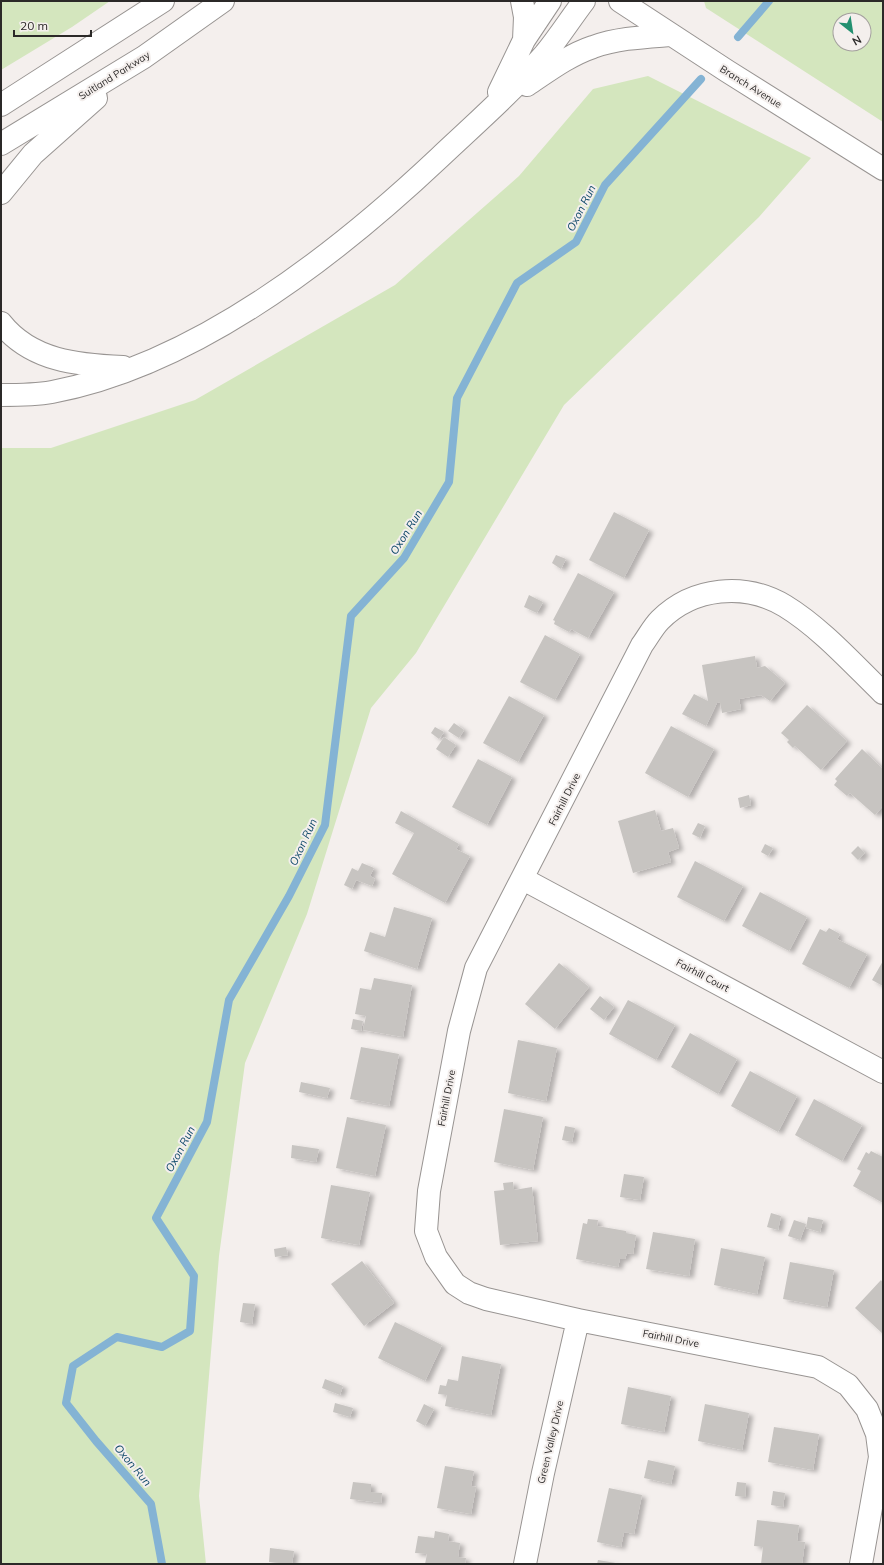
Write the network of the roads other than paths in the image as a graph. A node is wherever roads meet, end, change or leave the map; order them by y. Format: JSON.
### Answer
{"nodes":[{"id":1,"x":163,"y":1,"type":"edge"},
{"id":2,"x":222,"y":1,"type":"edge"},
{"id":3,"x":522,"y":1,"type":"edge"},
{"id":4,"x":550,"y":1,"type":"edge"},
{"id":5,"x":584,"y":1,"type":"edge"},
{"id":6,"x":620,"y":1,"type":"edge"},
{"id":7,"x":671,"y":35,"type":"junction"},
{"id":8,"x":524,"y":40,"type":"junction"},
{"id":9,"x":144,"y":57,"type":"junction"},
{"id":10,"x":1,"y":105,"type":"edge"},
{"id":11,"x":492,"y":107,"type":"junction"},
{"id":12,"x":1,"y":144,"type":"edge"},
{"id":13,"x":883,"y":169,"type":"edge"},
{"id":14,"x":1,"y":193,"type":"edge"},
{"id":15,"x":1,"y":323,"type":"edge"},
{"id":16,"x":132,"y":367,"type":"junction"},
{"id":17,"x":1,"y":395,"type":"edge"},
{"id":18,"x":883,"y":693,"type":"edge"},
{"id":19,"x":523,"y":879,"type":"junction"},
{"id":20,"x":883,"y":1072,"type":"edge"},
{"id":21,"x":578,"y":1320,"type":"junction"},
{"id":22,"x":525,"y":1564,"type":"edge"},
{"id":23,"x":861,"y":1564,"type":"edge"}],
"edges":[{"from":1,"to":10,"type":"main road"},
{"from":2,"to":9,"type":"main road","name":"Suitland Parkway"},
{"from":3,"to":8,"type":"main road"},
{"from":4,"to":8,"type":"main road"},
{"from":5,"to":11,"type":"main road"},
{"from":6,"to":7,"type":"main road","name":"Branch Avenue"},
{"from":7,"to":11,"type":"main road"},
{"from":7,"to":13,"type":"main road","name":"Branch Avenue"},
{"from":8,"to":11,"type":"main road"},
{"from":9,"to":12,"type":"main road","name":"Suitland Parkway"},
{"from":9,"to":14,"type":"main road"},
{"from":11,"to":16,"type":"main road"},
{"from":15,"to":16,"type":"main road"},
{"from":16,"to":17,"type":"main road"},
{"from":18,"to":19,"type":"main road","name":"Fairhill Drive"},
{"from":19,"to":20,"type":"main road","name":"Fairhill Court"},
{"from":19,"to":21,"type":"main road","name":"Fairhill Drive"},
{"from":21,"to":22,"type":"main road","name":"Green Valley Drive"},
{"from":21,"to":23,"type":"main road","name":"Fairhill Drive"}]}
